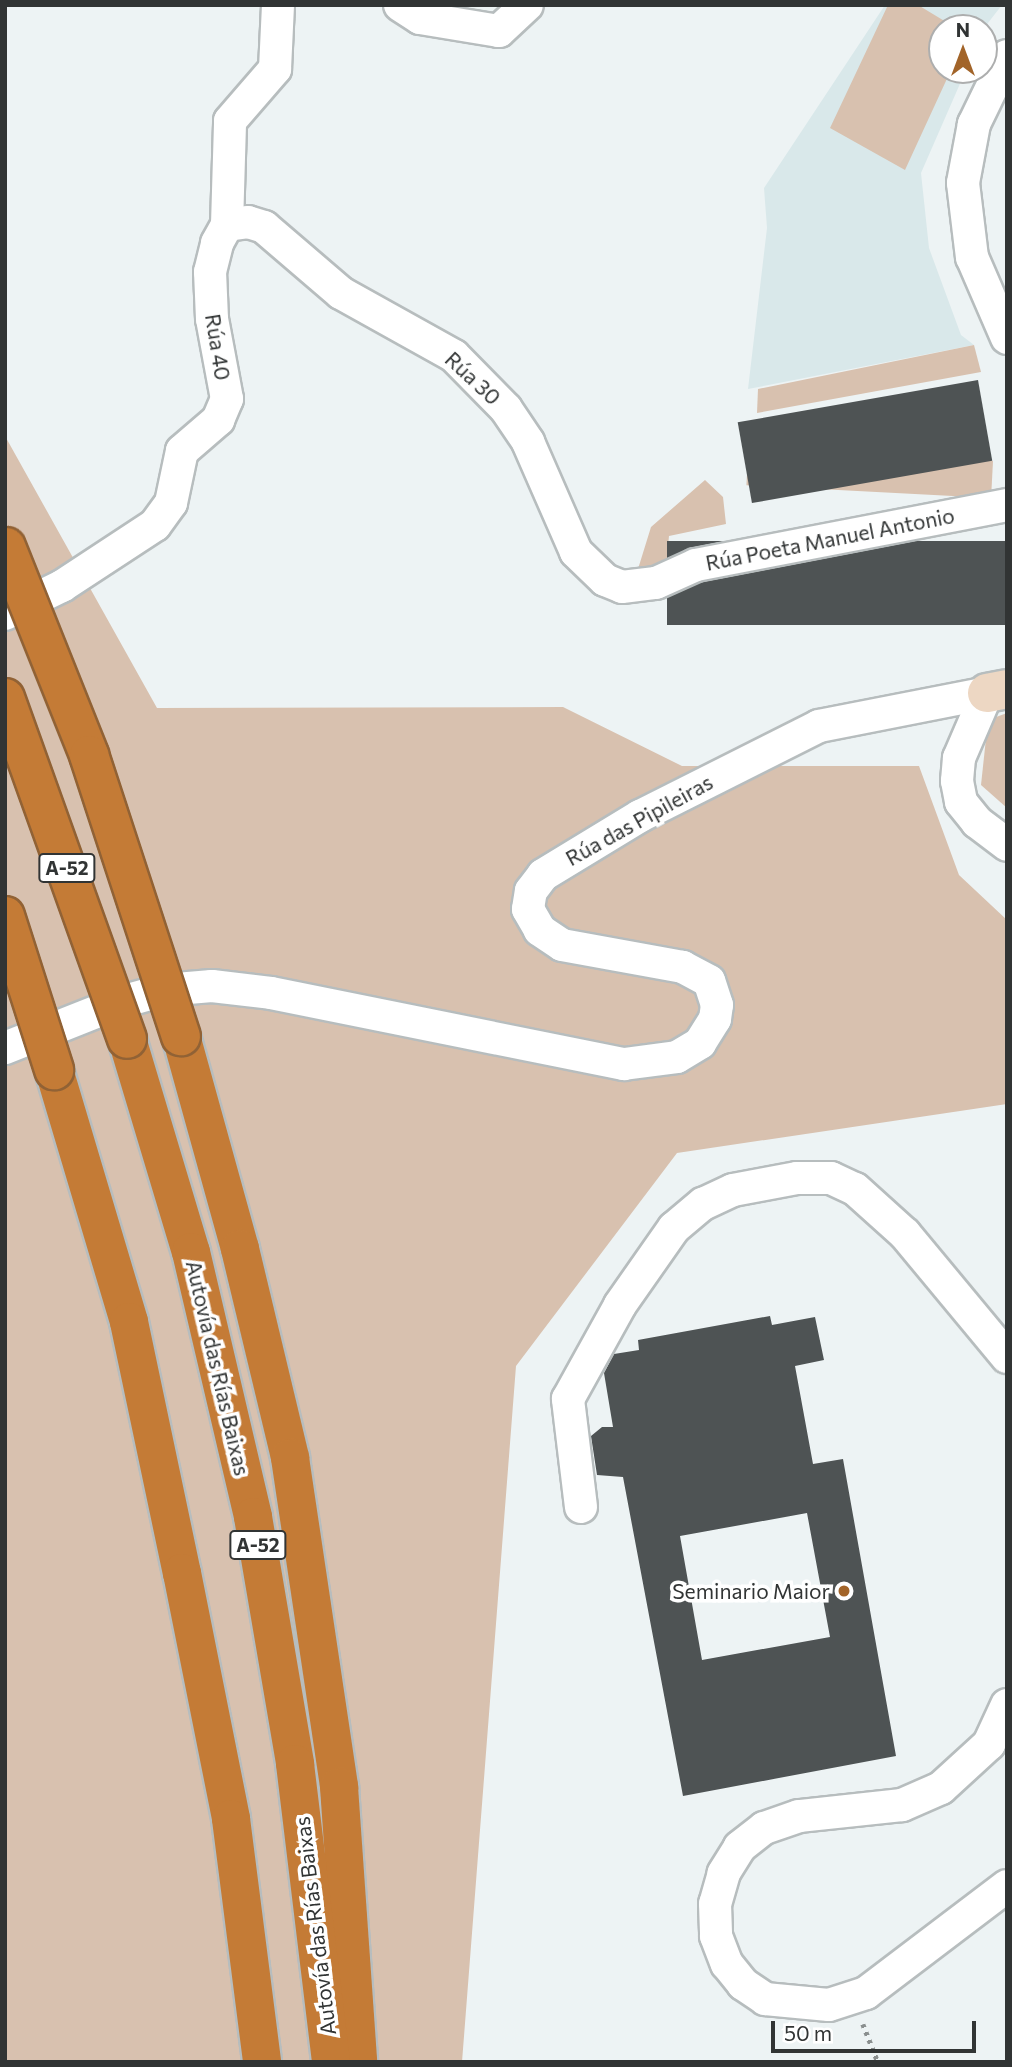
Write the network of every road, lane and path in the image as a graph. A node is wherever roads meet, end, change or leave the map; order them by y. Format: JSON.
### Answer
{"nodes":[{"id":1,"x":278,"y":5,"type":"edge"},
{"id":2,"x":400,"y":5,"type":"edge"},
{"id":3,"x":527,"y":5,"type":"edge"},
{"id":4,"x":1007,"y":56,"type":"edge"},
{"id":5,"x":227,"y":225,"type":"junction"},
{"id":6,"x":1007,"y":338,"type":"edge"},
{"id":7,"x":1007,"y":505,"type":"edge"},
{"id":8,"x":6,"y":546,"type":"edge"},
{"id":9,"x":656,"y":583,"type":"joint"},
{"id":10,"x":5,"y":614,"type":"edge"},
{"id":11,"x":997,"y":691,"type":"edge"},
{"id":12,"x":5,"y":698,"type":"edge"},
{"id":13,"x":1007,"y":845,"type":"edge"},
{"id":14,"x":5,"y":916,"type":"edge"},
{"id":15,"x":5,"y":1048,"type":"edge"},
{"id":16,"x":1007,"y":1357,"type":"edge"},
{"id":17,"x":581,"y":1507,"type":"dead end"},
{"id":18,"x":1007,"y":1705,"type":"edge"},
{"id":19,"x":1007,"y":1886,"type":"edge"},
{"id":20,"x":866,"y":1993,"type":"junction"},
{"id":21,"x":262,"y":2062,"type":"edge"},
{"id":22,"x":331,"y":2062,"type":"edge"},
{"id":23,"x":358,"y":2062,"type":"edge"},
{"id":24,"x":878,"y":2062,"type":"edge"}],
"edges":[{"from":1,"to":5,"type":"street"},
{"from":2,"to":3,"type":"street"},
{"from":4,"to":6,"type":"street"},
{"from":5,"to":9,"type":"street","name":"Rúa 30"},
{"from":5,"to":10,"type":"street","name":"Rúa 40"},
{"from":7,"to":9,"type":"street","name":"Rúa Poeta Manuel Antonio"},
{"from":8,"to":23,"type":"highway","bridge":true},
{"from":11,"to":13,"type":"street"},
{"from":11,"to":15,"type":"street","name":"Rúa das Pipileiras"},
{"from":12,"to":22,"type":"highway","name":"Autovía das Rías Baixas","number":"A-52","bridge":true},
{"from":14,"to":21,"type":"highway","bridge":true},
{"from":16,"to":17,"type":"street"},
{"from":18,"to":20,"type":"street"},
{"from":19,"to":20,"type":"street"},
{"from":20,"to":24,"type":"path"}]}
